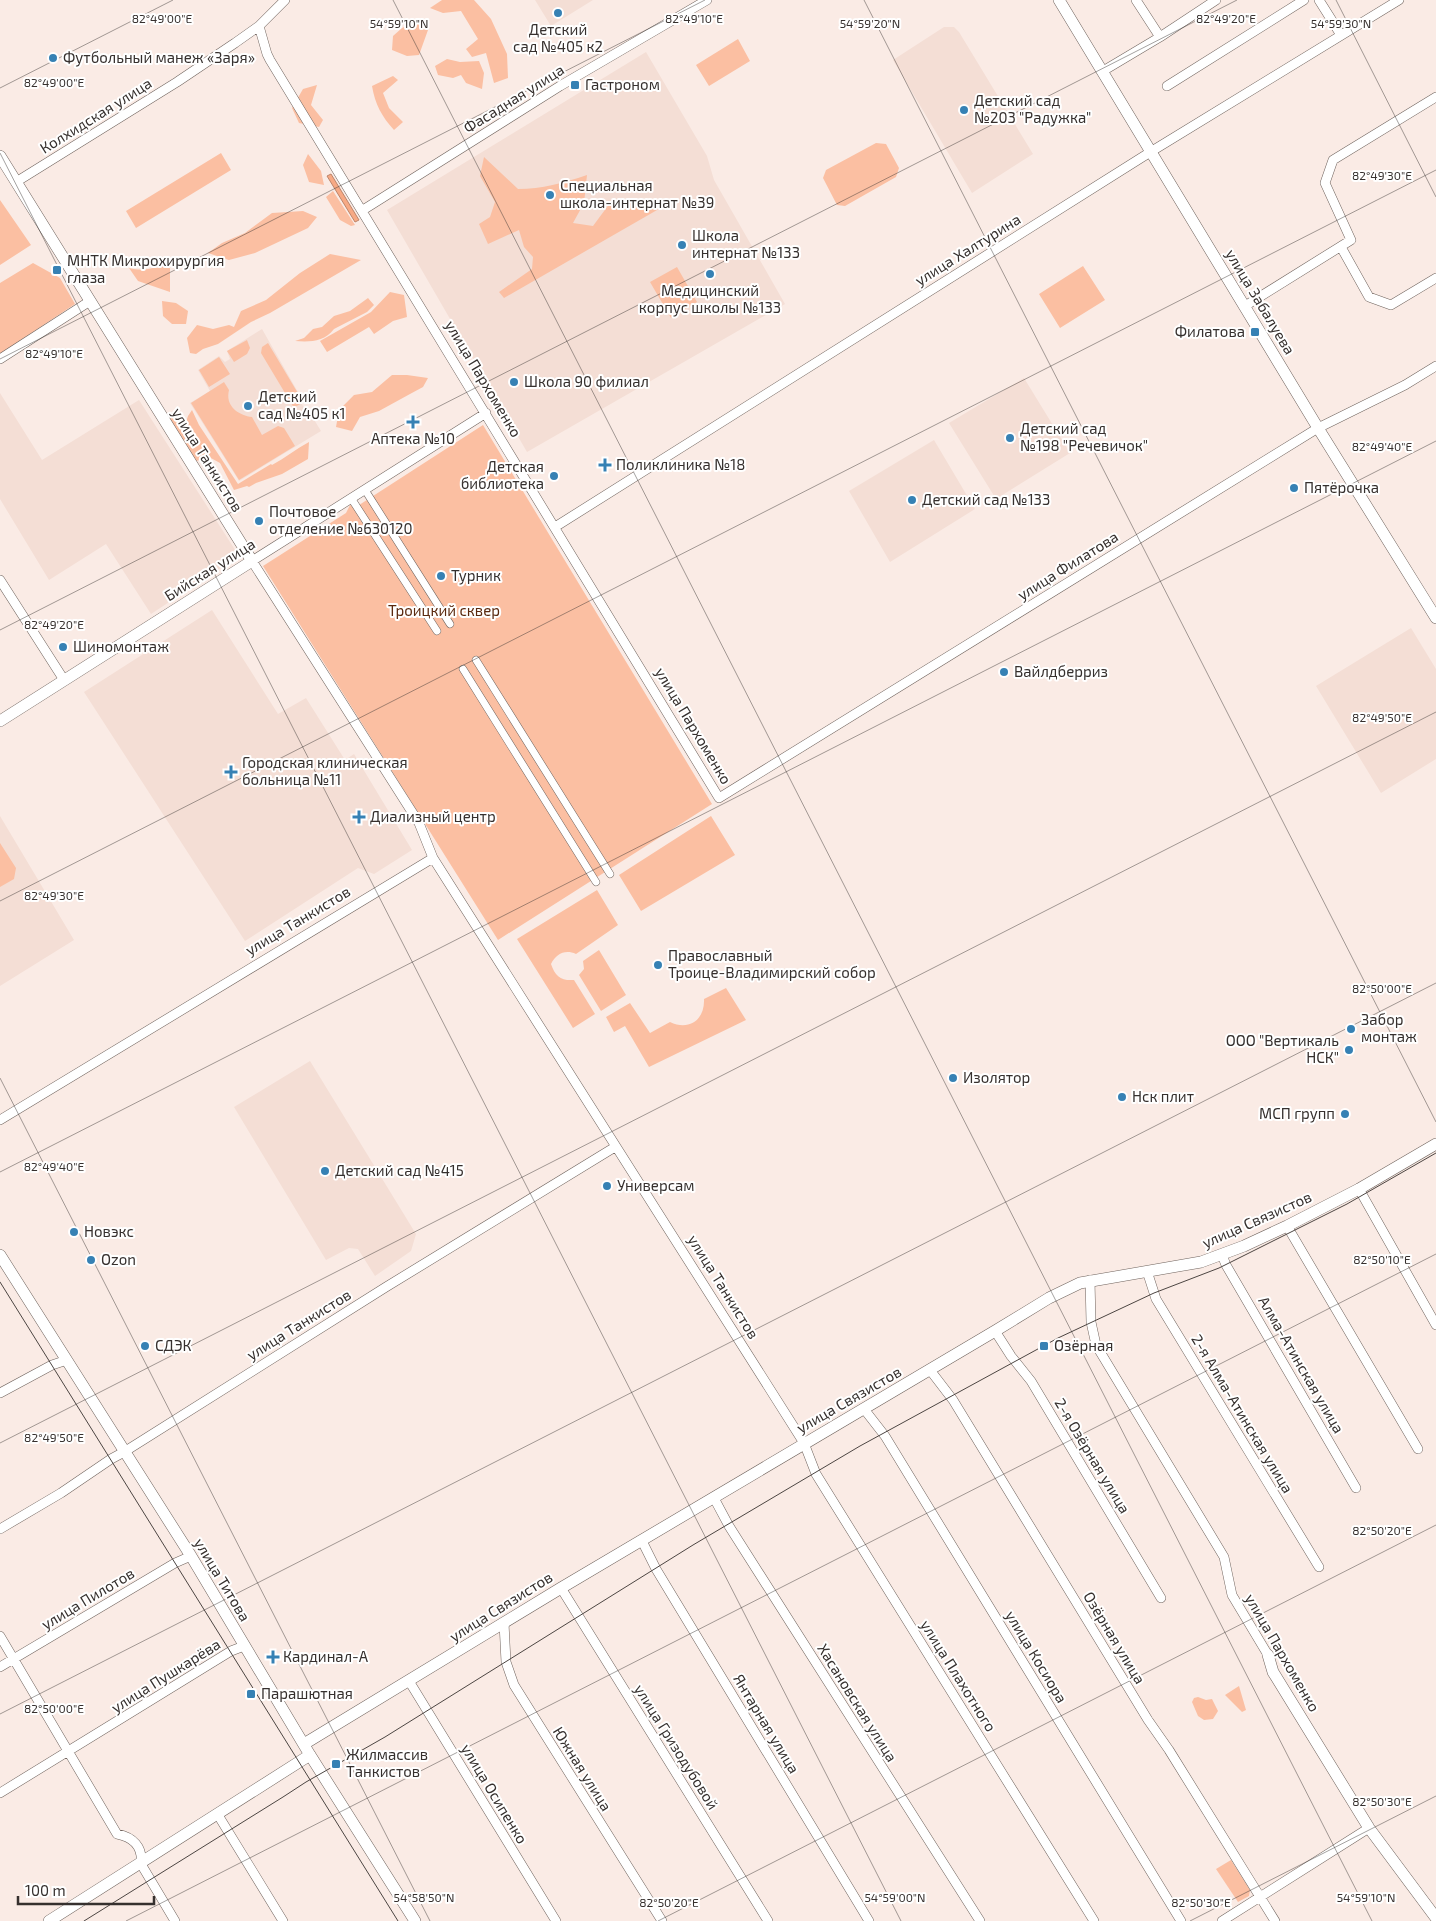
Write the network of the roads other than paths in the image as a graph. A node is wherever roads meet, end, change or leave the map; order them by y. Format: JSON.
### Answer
{"nodes":[{"id":1,"x":285,"y":0,"type":"edge"},
{"id":2,"x":707,"y":0,"type":"edge"},
{"id":3,"x":1059,"y":0,"type":"edge"},
{"id":4,"x":1136,"y":0,"type":"edge"},
{"id":5,"x":1216,"y":0,"type":"edge"},
{"id":6,"x":1304,"y":0,"type":"edge"},
{"id":7,"x":1319,"y":0,"type":"edge"},
{"id":8,"x":1399,"y":0,"type":"edge"},
{"id":9,"x":259,"y":26,"type":"junction"},
{"id":10,"x":1341,"y":35,"type":"junction"},
{"id":11,"x":1160,"y":37,"type":"junction"},
{"id":12,"x":1103,"y":71,"type":"junction"},
{"id":13,"x":1167,"y":86,"type":"dead end"},
{"id":14,"x":1436,"y":97,"type":"edge"},
{"id":15,"x":1152,"y":151,"type":"junction"},
{"id":16,"x":0,"y":156,"type":"edge"},
{"id":17,"x":16,"y":182,"type":"junction"},
{"id":18,"x":362,"y":210,"type":"junction"},
{"id":19,"x":1341,"y":247,"type":"junction"},
{"id":20,"x":1436,"y":278,"type":"edge"},
{"id":21,"x":90,"y":301,"type":"junction"},
{"id":22,"x":1245,"y":306,"type":"junction"},
{"id":23,"x":0,"y":359,"type":"edge"},
{"id":24,"x":1436,"y":366,"type":"edge"},
{"id":25,"x":486,"y":413,"type":"junction"},
{"id":26,"x":1318,"y":428,"type":"junction"},
{"id":27,"x":365,"y":490,"type":"junction"},
{"id":28,"x":351,"y":498,"type":"junction"},
{"id":29,"x":555,"y":527,"type":"junction"},
{"id":30,"x":252,"y":561,"type":"junction"},
{"id":31,"x":0,"y":580,"type":"edge"},
{"id":32,"x":1436,"y":618,"type":"edge"},
{"id":33,"x":450,"y":624,"type":"dead end"},
{"id":34,"x":437,"y":631,"type":"dead end"},
{"id":35,"x":476,"y":660,"type":"dead end"},
{"id":36,"x":463,"y":669,"type":"dead end"},
{"id":37,"x":64,"y":680,"type":"junction"},
{"id":38,"x":0,"y":721,"type":"edge"},
{"id":39,"x":719,"y":798,"type":"joint"},
{"id":40,"x":433,"y":858,"type":"junction"},
{"id":41,"x":610,"y":874,"type":"dead end"},
{"id":42,"x":596,"y":882,"type":"dead end"},
{"id":43,"x":0,"y":1120,"type":"edge"},
{"id":44,"x":1436,"y":1144,"type":"edge"},
{"id":45,"x":615,"y":1147,"type":"junction"},
{"id":46,"x":1359,"y":1189,"type":"junction"},
{"id":47,"x":1288,"y":1226,"type":"junction"},
{"id":48,"x":1222,"y":1255,"type":"junction"},
{"id":49,"x":2,"y":1262,"type":"edge"},
{"id":50,"x":1147,"y":1271,"type":"junction"},
{"id":51,"x":1090,"y":1280,"type":"junction"},
{"id":52,"x":1436,"y":1325,"type":"edge"},
{"id":53,"x":995,"y":1331,"type":"junction"},
{"id":54,"x":67,"y":1360,"type":"junction"},
{"id":55,"x":930,"y":1370,"type":"junction"},
{"id":56,"x":0,"y":1393,"type":"edge"},
{"id":57,"x":864,"y":1409,"type":"junction"},
{"id":58,"x":804,"y":1444,"type":"junction"},
{"id":59,"x":1418,"y":1449,"type":"dead end"},
{"id":60,"x":124,"y":1452,"type":"junction"},
{"id":61,"x":1356,"y":1488,"type":"dead end"},
{"id":62,"x":714,"y":1498,"type":"junction"},
{"id":63,"x":0,"y":1530,"type":"edge"},
{"id":64,"x":642,"y":1541,"type":"junction"},
{"id":65,"x":191,"y":1556,"type":"junction"},
{"id":66,"x":1319,"y":1567,"type":"dead end"},
{"id":67,"x":561,"y":1588,"type":"junction"},
{"id":68,"x":1161,"y":1598,"type":"dead end"},
{"id":69,"x":504,"y":1623,"type":"junction"},
{"id":70,"x":0,"y":1636,"type":"edge"},
{"id":71,"x":244,"y":1646,"type":"junction"},
{"id":72,"x":1268,"y":1655,"type":"joint"},
{"id":73,"x":14,"y":1659,"type":"junction"},
{"id":74,"x":0,"y":1667,"type":"edge"},
{"id":75,"x":409,"y":1681,"type":"junction"},
{"id":76,"x":304,"y":1744,"type":"junction"},
{"id":77,"x":69,"y":1752,"type":"junction"},
{"id":78,"x":310,"y":1755,"type":"junction"},
{"id":79,"x":0,"y":1793,"type":"edge"},
{"id":80,"x":218,"y":1815,"type":"junction"},
{"id":81,"x":1370,"y":1828,"type":"junction"},
{"id":82,"x":141,"y":1864,"type":"junction"},
{"id":83,"x":1260,"y":1897,"type":"junction"},
{"id":84,"x":61,"y":1918,"type":"edge"},
{"id":85,"x":1436,"y":1918,"type":"edge"},
{"id":86,"x":49,"y":1921,"type":"edge"},
{"id":87,"x":175,"y":1921,"type":"edge"},
{"id":88,"x":283,"y":1921,"type":"edge"},
{"id":89,"x":415,"y":1921,"type":"edge"},
{"id":90,"x":556,"y":1921,"type":"edge"},
{"id":91,"x":662,"y":1921,"type":"edge"},
{"id":92,"x":768,"y":1921,"type":"edge"},
{"id":93,"x":869,"y":1921,"type":"edge"},
{"id":94,"x":980,"y":1921,"type":"edge"},
{"id":95,"x":1094,"y":1921,"type":"edge"},
{"id":96,"x":1181,"y":1921,"type":"edge"},
{"id":97,"x":1222,"y":1921,"type":"edge"},
{"id":98,"x":1274,"y":1921,"type":"edge"}],
"edges":[{"from":1,"to":9,"type":"street","name":"Колхидская улица"},
{"from":2,"to":18,"type":"street","name":"Фасадная улица"},
{"from":3,"to":12,"type":"street","name":"улица Забалуева"},
{"from":4,"to":11,"type":"street"},
{"from":5,"to":11,"type":"street"},
{"from":6,"to":13,"type":"street"},
{"from":7,"to":10,"type":"street"},
{"from":8,"to":10,"type":"street","name":"улица Халтурина"},
{"from":9,"to":17,"type":"street","name":"Колхидская улица"},
{"from":9,"to":18,"type":"street","name":"улица Пархоменко"},
{"from":10,"to":15,"type":"street","name":"улица Халтурина"},
{"from":11,"to":12,"type":"street"},
{"from":12,"to":15,"type":"street","name":"улица Забалуева"},
{"from":14,"to":19,"type":"street"},
{"from":15,"to":22,"type":"street","name":"улица Забалуева"},
{"from":15,"to":29,"type":"street","name":"улица Халтурина"},
{"from":16,"to":17,"type":"street","name":"улица Танкистов"},
{"from":17,"to":21,"type":"street","name":"улица Танкистов"},
{"from":18,"to":25,"type":"street","name":"улица Пархоменко"},
{"from":19,"to":20,"type":"street"},
{"from":19,"to":22,"type":"street"},
{"from":21,"to":23,"type":"street"},
{"from":21,"to":30,"type":"street","name":"улица Танкистов"},
{"from":22,"to":26,"type":"street","name":"улица Забалуева"},
{"from":24,"to":26,"type":"street","name":"улица Филатова"},
{"from":25,"to":27,"type":"street","name":"Бийская улица"},
{"from":25,"to":29,"type":"street","name":"улица Пархоменко"},
{"from":26,"to":32,"type":"street","name":"улица Забалуева"},
{"from":26,"to":39,"type":"street","name":"улица Филатова"},
{"from":27,"to":28,"type":"street","name":"Бийская улица"},
{"from":27,"to":33,"type":"street"},
{"from":28,"to":30,"type":"street","name":"Бийская улица"},
{"from":28,"to":34,"type":"street"},
{"from":29,"to":39,"type":"street","name":"улица Пархоменко"},
{"from":30,"to":37,"type":"street","name":"Бийская улица"},
{"from":30,"to":40,"type":"street","name":"улица Танкистов"},
{"from":31,"to":37,"type":"street"},
{"from":35,"to":41,"type":"street"},
{"from":36,"to":42,"type":"street"},
{"from":37,"to":38,"type":"street","name":"Бийская улица"},
{"from":40,"to":43,"type":"street","name":"улица Танкистов"},
{"from":40,"to":45,"type":"street","name":"улица Танкистов"},
{"from":44,"to":46,"type":"street","name":"улица Связистов"},
{"from":45,"to":58,"type":"street","name":"улица Танкистов"},
{"from":45,"to":60,"type":"street","name":"улица Танкистов"},
{"from":46,"to":47,"type":"street","name":"улица Связистов"},
{"from":46,"to":52,"type":"street"},
{"from":47,"to":48,"type":"street","name":"улица Связистов"},
{"from":47,"to":59,"type":"street"},
{"from":48,"to":50,"type":"street","name":"улица Связистов"},
{"from":48,"to":61,"type":"street","name":"Алма-Атинская улица"},
{"from":49,"to":54,"type":"street","name":"улица Титова"},
{"from":50,"to":51,"type":"street","name":"улица Связистов"},
{"from":50,"to":66,"type":"street","name":"2-я Алма-Атинская улица"},
{"from":51,"to":53,"type":"street","name":"улица Связистов"},
{"from":51,"to":72,"type":"street","name":"улица Пархоменко"},
{"from":53,"to":55,"type":"street","name":"улица Связистов"},
{"from":53,"to":68,"type":"street","name":"2-я Озёрная улица"},
{"from":54,"to":56,"type":"street"},
{"from":54,"to":60,"type":"street","name":"улица Титова"},
{"from":55,"to":57,"type":"street","name":"улица Связистов"},
{"from":55,"to":83,"type":"street","name":"Озёрная улица"},
{"from":57,"to":58,"type":"street","name":"улица Связистов"},
{"from":57,"to":96,"type":"street","name":"улица Косиора"},
{"from":58,"to":62,"type":"street","name":"улица Связистов"},
{"from":58,"to":95,"type":"street","name":"улица Плахотного"},
{"from":60,"to":63,"type":"street","name":"улица Танкистов"},
{"from":60,"to":65,"type":"street","name":"улица Титова"},
{"from":62,"to":64,"type":"street","name":"улица Связистов"},
{"from":62,"to":94,"type":"street","name":"Хасановская улица"},
{"from":64,"to":67,"type":"street","name":"улица Связистов"},
{"from":64,"to":93,"type":"street","name":"Янтарная улица"},
{"from":65,"to":71,"type":"street","name":"улица Титова"},
{"from":65,"to":73,"type":"street","name":"улица Пилотов"},
{"from":67,"to":69,"type":"street","name":"улица Связистов"},
{"from":67,"to":92,"type":"street","name":"улица Гризодубовой"},
{"from":69,"to":75,"type":"street","name":"улица Связистов"},
{"from":69,"to":91,"type":"street","name":"Южная улица"},
{"from":70,"to":73,"type":"street"},
{"from":71,"to":76,"type":"street","name":"улица Титова"},
{"from":71,"to":77,"type":"street","name":"улица Пушкарёва"},
{"from":72,"to":81,"type":"street","name":"улица Пархоменко"},
{"from":73,"to":74,"type":"street","name":"улица Пилотов"},
{"from":73,"to":77,"type":"street"},
{"from":75,"to":76,"type":"street","name":"улица Связистов"},
{"from":75,"to":90,"type":"street","name":"улица Осипенко"},
{"from":76,"to":78,"type":"street","name":"улица Титова"},
{"from":77,"to":79,"type":"street","name":"улица Пушкарёва"},
{"from":77,"to":82,"type":"street"},
{"from":78,"to":80,"type":"street"},
{"from":78,"to":89,"type":"street","name":"улица Титова"},
{"from":80,"to":82,"type":"street"},
{"from":80,"to":88,"type":"street"},
{"from":81,"to":83,"type":"street"},
{"from":81,"to":85,"type":"street","name":"улица Пархоменко"},
{"from":82,"to":84,"type":"street"},
{"from":82,"to":87,"type":"street"},
{"from":83,"to":97,"type":"street"},
{"from":83,"to":98,"type":"street","name":"Озёрная улица"},
{"from":84,"to":86,"type":"street"}]}
